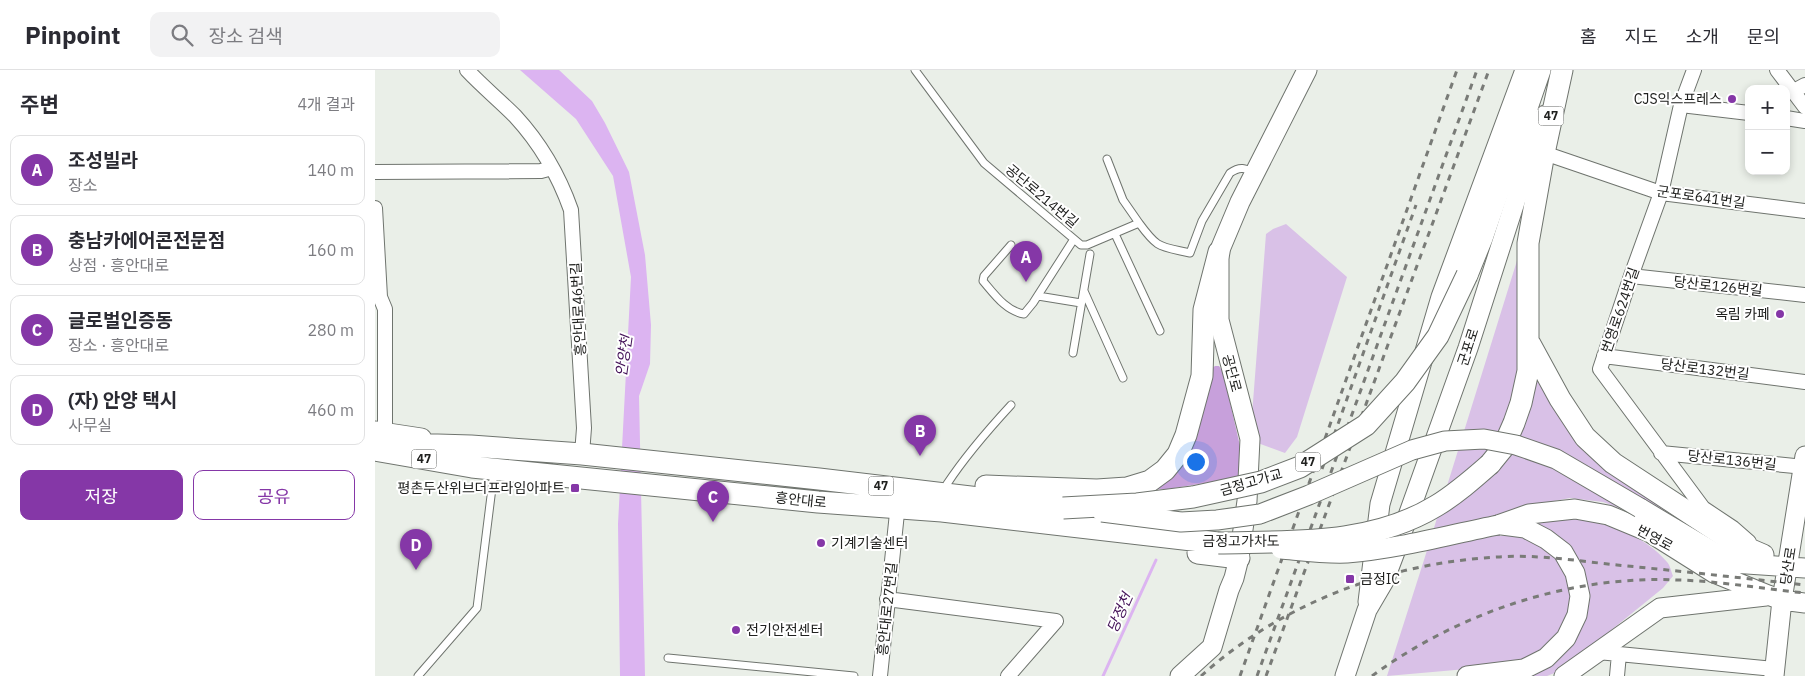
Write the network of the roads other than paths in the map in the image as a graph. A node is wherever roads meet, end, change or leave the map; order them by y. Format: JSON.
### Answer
{"nodes":[{"id":1,"x":467,"y":70,"type":"edge"},
{"id":2,"x":915,"y":70,"type":"edge"},
{"id":3,"x":1307,"y":70,"type":"edge"},
{"id":4,"x":1525,"y":70,"type":"edge"},
{"id":5,"x":1540,"y":70,"type":"edge"},
{"id":6,"x":1694,"y":70,"type":"edge"},
{"id":7,"x":1777,"y":70,"type":"edge"},
{"id":8,"x":1560,"y":74,"type":"edge"},
{"id":9,"x":1799,"y":88,"type":"edge"},
{"id":10,"x":1681,"y":104,"type":"junction"},
{"id":11,"x":1805,"y":108,"type":"edge"},
{"id":12,"x":1745,"y":112,"type":"edge"},
{"id":13,"x":1790,"y":119,"type":"edge"},
{"id":14,"x":1805,"y":121,"type":"edge"},
{"id":15,"x":1544,"y":153,"type":"junction"},
{"id":16,"x":1107,"y":160,"type":"dead end"},
{"id":17,"x":552,"y":168,"type":"junction"},
{"id":18,"x":375,"y":172,"type":"edge"},
{"id":19,"x":1255,"y":173,"type":"junction"},
{"id":20,"x":1661,"y":193,"type":"junction"},
{"id":21,"x":375,"y":208,"type":"edge"},
{"id":22,"x":1805,"y":211,"type":"edge"},
{"id":23,"x":1139,"y":223,"type":"junction"},
{"id":24,"x":1115,"y":234,"type":"junction"},
{"id":25,"x":1074,"y":239,"type":"junction"},
{"id":26,"x":1011,"y":245,"type":"dead end"},
{"id":27,"x":1219,"y":252,"type":"junction"},
{"id":28,"x":1090,"y":254,"type":"dead end"},
{"id":29,"x":1631,"y":276,"type":"junction"},
{"id":30,"x":1083,"y":291,"type":"junction"},
{"id":31,"x":1805,"y":295,"type":"edge"},
{"id":32,"x":1038,"y":296,"type":"junction"},
{"id":33,"x":1441,"y":297,"type":"junction"},
{"id":34,"x":1081,"y":303,"type":"junction"},
{"id":35,"x":1479,"y":311,"type":"junction"},
{"id":36,"x":1161,"y":331,"type":"dead end"},
{"id":37,"x":1529,"y":342,"type":"junction"},
{"id":38,"x":1073,"y":353,"type":"dead end"},
{"id":39,"x":1604,"y":356,"type":"junction"},
{"id":40,"x":1123,"y":378,"type":"dead end"},
{"id":41,"x":1805,"y":382,"type":"edge"},
{"id":42,"x":1011,"y":405,"type":"dead end"},
{"id":43,"x":378,"y":440,"type":"edge"},
{"id":44,"x":1661,"y":453,"type":"junction"},
{"id":45,"x":588,"y":456,"type":"junction"},
{"id":46,"x":375,"y":458,"type":"edge"},
{"id":47,"x":1805,"y":463,"type":"edge"},
{"id":48,"x":1491,"y":464,"type":"joint"},
{"id":49,"x":472,"y":467,"type":"junction"},
{"id":50,"x":494,"y":470,"type":"junction"},
{"id":51,"x":944,"y":496,"type":"junction"},
{"id":52,"x":818,"y":502,"type":"junction"},
{"id":53,"x":1063,"y":508,"type":"junction"},
{"id":54,"x":897,"y":513,"type":"junction"},
{"id":55,"x":1498,"y":525,"type":"junction"},
{"id":56,"x":1218,"y":543,"type":"junction"},
{"id":57,"x":1763,"y":555,"type":"junction"},
{"id":58,"x":1239,"y":558,"type":"junction"},
{"id":59,"x":1796,"y":567,"type":"edge"},
{"id":60,"x":1775,"y":598,"type":"junction"},
{"id":61,"x":887,"y":599,"type":"junction"},
{"id":62,"x":1805,"y":603,"type":"edge"},
{"id":63,"x":1367,"y":610,"type":"junction"},
{"id":64,"x":1598,"y":652,"type":"junction"},
{"id":65,"x":1619,"y":654,"type":"junction"},
{"id":66,"x":668,"y":658,"type":"dead end"},
{"id":67,"x":1695,"y":662,"type":"junction"},
{"id":68,"x":1774,"y":673,"type":"edge"},
{"id":69,"x":418,"y":676,"type":"edge"},
{"id":70,"x":854,"y":676,"type":"edge"},
{"id":71,"x":880,"y":676,"type":"edge"},
{"id":72,"x":1009,"y":676,"type":"edge"},
{"id":73,"x":1180,"y":676,"type":"edge"},
{"id":74,"x":1345,"y":676,"type":"edge"},
{"id":75,"x":1467,"y":676,"type":"edge"},
{"id":76,"x":1564,"y":676,"type":"edge"},
{"id":77,"x":1617,"y":676,"type":"edge"},
{"id":78,"x":1694,"y":676,"type":"edge"}],
"edges":[{"from":1,"to":17,"type":"street","name":"흥안대로46번길"},
{"from":2,"to":25,"type":"lane","name":"공단로214번길"},
{"from":3,"to":19,"type":"street","name":"공단로"},
{"from":4,"to":33,"type":"street","name":"군포로"},
{"from":5,"to":53,"type":"main road","name":"금정고가교","number":"47","bridge":true},
{"from":6,"to":10,"type":"street","name":"번영로624번길"},
{"from":7,"to":9,"type":"street"},
{"from":8,"to":15,"type":"main road","name":"군포로","number":"47"},
{"from":8,"to":35,"type":"street","name":"군포로"},
{"from":9,"to":11,"type":"street"},
{"from":10,"to":12,"type":"street"},
{"from":10,"to":20,"type":"street","name":"번영로624번길"},
{"from":13,"to":14,"type":"street"},
{"from":15,"to":20,"type":"street","name":"군포로641번길"},
{"from":15,"to":37,"type":"main road","name":"군포로","number":"47"},
{"from":16,"to":23,"type":"lane"},
{"from":17,"to":18,"type":"street"},
{"from":17,"to":45,"type":"street","name":"흥안대로46번길"},
{"from":19,"to":23,"type":"lane"},
{"from":19,"to":27,"type":"street","name":"공단로"},
{"from":20,"to":22,"type":"street","name":"군포로641번길"},
{"from":20,"to":29,"type":"street","name":"번영로624번길"},
{"from":21,"to":43,"type":"street"},
{"from":23,"to":24,"type":"lane","name":"공단로214번길"},
{"from":24,"to":25,"type":"lane","name":"공단로214번길"},
{"from":24,"to":36,"type":"lane"},
{"from":25,"to":32,"type":"lane"},
{"from":26,"to":32,"type":"lane"},
{"from":27,"to":51,"type":"main road"},
{"from":27,"to":58,"type":"street","name":"공단로"},
{"from":28,"to":30,"type":"lane"},
{"from":29,"to":31,"type":"street","name":"당산로126번길"},
{"from":29,"to":39,"type":"street","name":"번영로624번길"},
{"from":30,"to":34,"type":"lane"},
{"from":30,"to":40,"type":"lane"},
{"from":32,"to":34,"type":"lane"},
{"from":33,"to":35,"type":"street"},
{"from":33,"to":63,"type":"street","name":"군포로"},
{"from":34,"to":38,"type":"lane"},
{"from":35,"to":63,"type":"street","name":"군포로"},
{"from":37,"to":48,"type":"main road","name":"군포로","number":"47"},
{"from":37,"to":57,"type":"main road"},
{"from":39,"to":41,"type":"street","name":"당산로132번길"},
{"from":39,"to":44,"type":"street","name":"번영로624번길"},
{"from":42,"to":51,"type":"lane"},
{"from":43,"to":45,"type":"main road","number":"47"},
{"from":43,"to":49,"type":"main road","number":"47"},
{"from":44,"to":47,"type":"street","name":"당산로136번길"},
{"from":44,"to":57,"type":"street","name":"번영로624번길"},
{"from":45,"to":51,"type":"main road","name":"흥안대로","number":"47"},
{"from":46,"to":49,"type":"main road"},
{"from":47,"to":59,"type":"street","name":"당산로"},
{"from":48,"to":56,"type":"main road","name":"금정고가차도","number":"47","bridge":true},
{"from":49,"to":50,"type":"main road","number":"47"},
{"from":50,"to":52,"type":"main road","name":"흥안대로","number":"47"},
{"from":50,"to":69,"type":"lane"},
{"from":51,"to":52,"type":"main road","name":"흥안대로","number":"47"},
{"from":51,"to":53,"type":"main road","number":"47"},
{"from":51,"to":56,"type":"main road","name":"금정고가차도","number":"47"},
{"from":52,"to":54,"type":"main road"},
{"from":53,"to":59,"type":"street","bridge":true},
{"from":54,"to":58,"type":"main road"},
{"from":54,"to":61,"type":"street","name":"흥안대로27번길"},
{"from":55,"to":56,"type":"street","bridge":true},
{"from":55,"to":60,"type":"street","name":"번영로"},
{"from":55,"to":75,"type":"street"},
{"from":57,"to":59,"type":"street"},
{"from":58,"to":73,"type":"street","name":"공단로"},
{"from":59,"to":60,"type":"street","name":"당산로"},
{"from":60,"to":62,"type":"street","name":"번영로"},
{"from":60,"to":64,"type":"street"},
{"from":60,"to":68,"type":"street","name":"당산로"},
{"from":61,"to":71,"type":"street","name":"흥안대로27번길"},
{"from":61,"to":72,"type":"street"},
{"from":63,"to":74,"type":"street","name":"군포로"},
{"from":64,"to":65,"type":"street"},
{"from":64,"to":76,"type":"street"},
{"from":65,"to":67,"type":"street"},
{"from":65,"to":77,"type":"street"},
{"from":66,"to":70,"type":"lane"},
{"from":67,"to":68,"type":"street"},
{"from":67,"to":78,"type":"street"}]}
